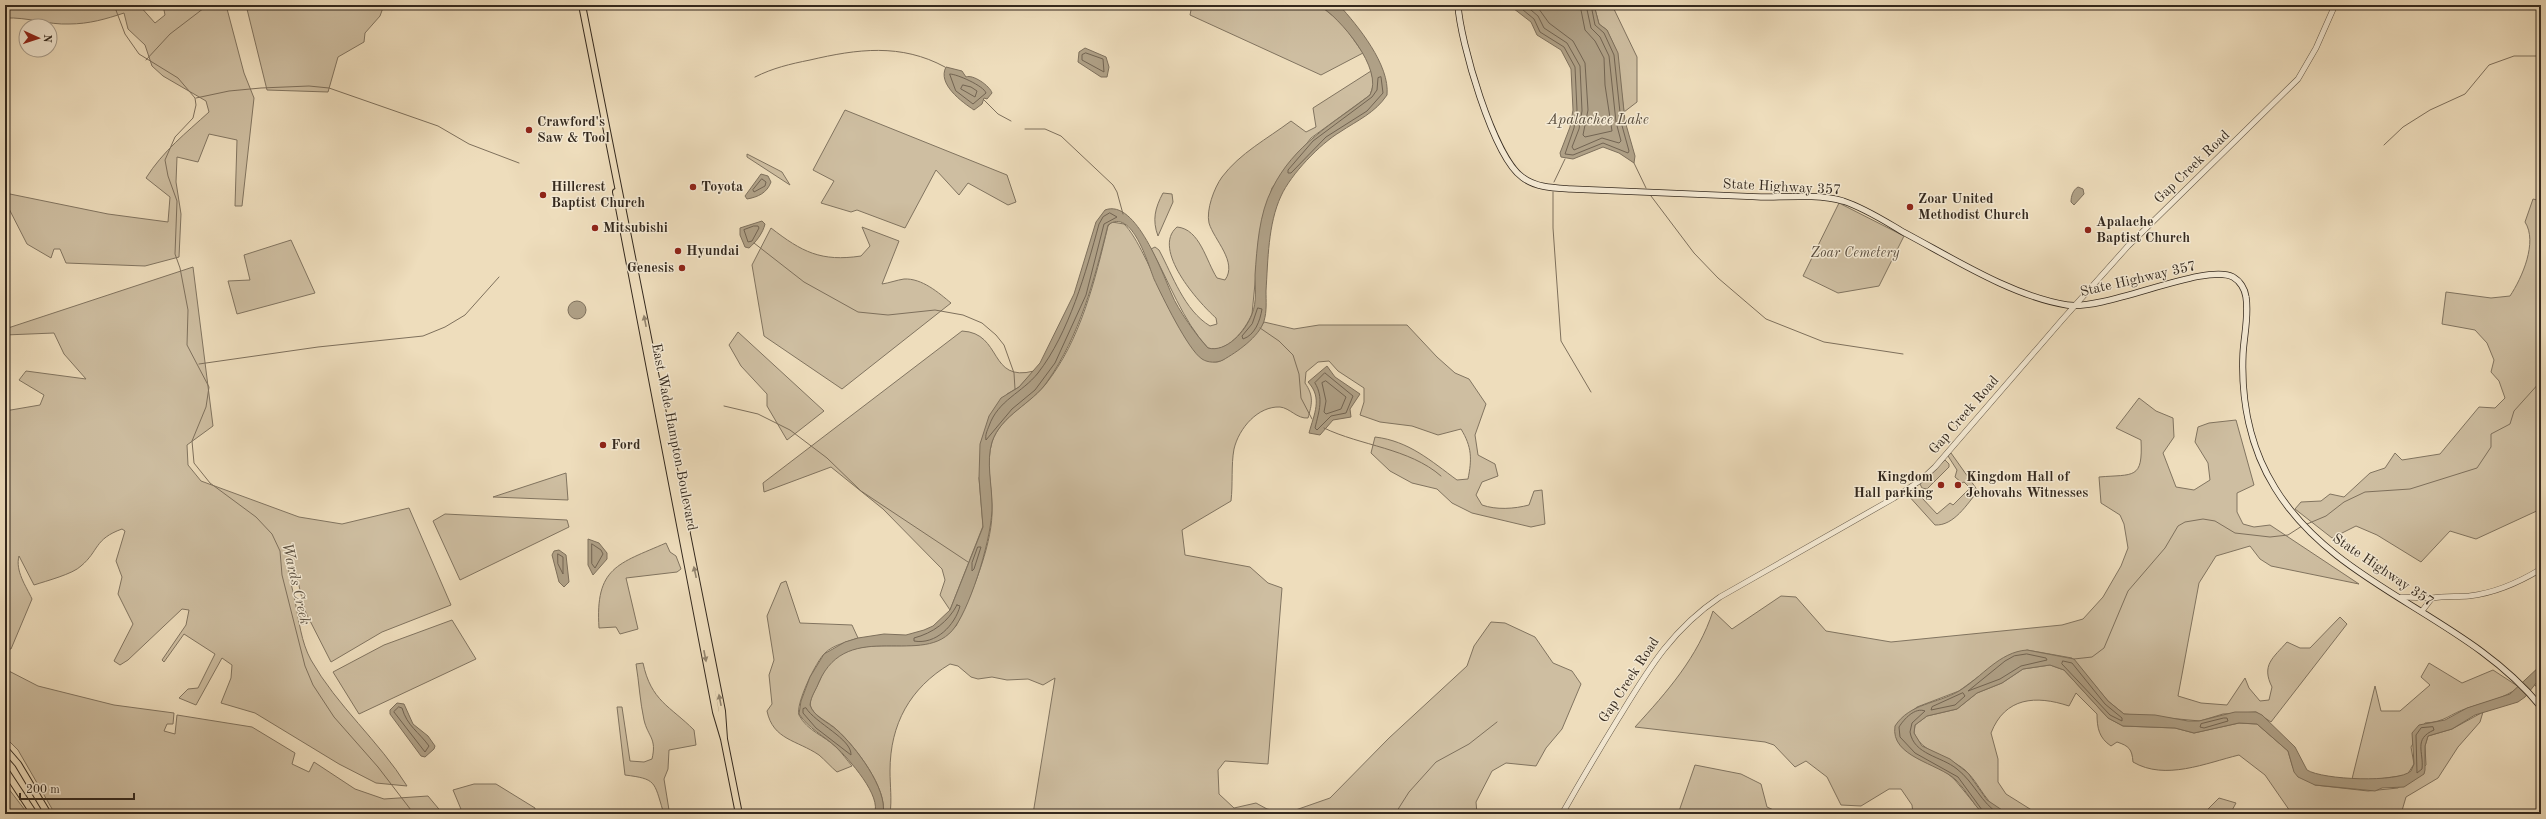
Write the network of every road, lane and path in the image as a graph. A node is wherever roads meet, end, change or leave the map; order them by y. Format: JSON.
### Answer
{"nodes":[{"id":1,"x":582,"y":5,"type":"edge"},
{"id":2,"x":1458,"y":5,"type":"edge"},
{"id":3,"x":2335,"y":5,"type":"edge"},
{"id":4,"x":2074,"y":305,"type":"junction"},
{"id":5,"x":2541,"y":569,"type":"edge"},
{"id":6,"x":2401,"y":597,"type":"junction"},
{"id":7,"x":2432,"y":598,"type":"junction"},
{"id":8,"x":2422,"y":611,"type":"junction"},
{"id":9,"x":2541,"y":707,"type":"edge"},
{"id":10,"x":5,"y":749,"type":"edge"},
{"id":11,"x":5,"y":770,"type":"edge"},
{"id":12,"x":34,"y":814,"type":"edge"},
{"id":13,"x":48,"y":814,"type":"edge"},
{"id":14,"x":739,"y":814,"type":"edge"},
{"id":15,"x":1562,"y":814,"type":"edge"}],
"edges":[{"from":1,"to":14,"type":"main road","name":"East Wade Hampton Boulevard"},
{"from":2,"to":4,"type":"main road","name":"State Highway 357"},
{"from":3,"to":4,"type":"street","name":"Gap Creek Road"},
{"from":4,"to":6,"type":"main road","name":"State Highway 357"},
{"from":4,"to":15,"type":"street","name":"Gap Creek Road"},
{"from":5,"to":7,"type":"street"},
{"from":6,"to":7,"type":"street"},
{"from":6,"to":8,"type":"main road","name":"State Highway 357"},
{"from":7,"to":8,"type":"street"},
{"from":8,"to":9,"type":"main road","name":"State Highway 357"},
{"from":10,"to":13,"type":"main road"},
{"from":11,"to":12,"type":"main road"}]}
